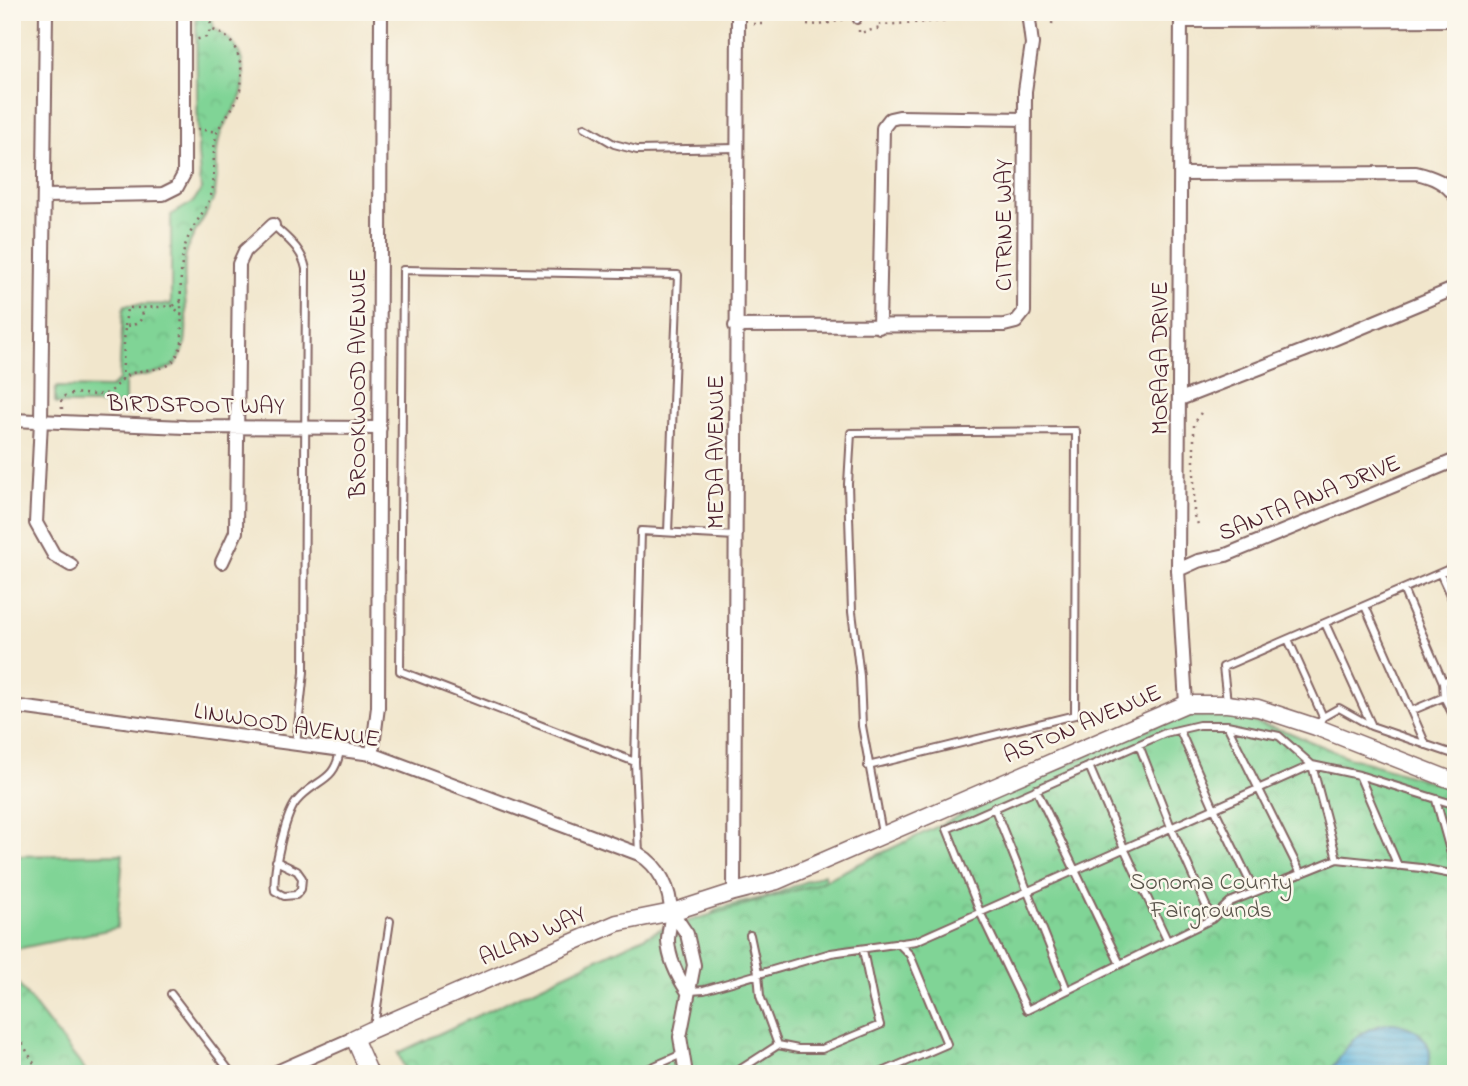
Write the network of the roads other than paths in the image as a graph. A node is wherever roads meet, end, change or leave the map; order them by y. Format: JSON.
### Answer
{"nodes":[{"id":1,"x":46,"y":12,"type":"edge"},
{"id":2,"x":184,"y":12,"type":"edge"},
{"id":3,"x":382,"y":12,"type":"edge"},
{"id":4,"x":738,"y":12,"type":"edge"},
{"id":5,"x":1028,"y":12,"type":"edge"},
{"id":6,"x":1181,"y":17,"type":"edge"},
{"id":7,"x":1456,"y":20,"type":"edge"},
{"id":8,"x":1025,"y":119,"type":"junction"},
{"id":9,"x":586,"y":127,"type":"dead end"},
{"id":10,"x":739,"y":148,"type":"junction"},
{"id":11,"x":1180,"y":174,"type":"junction"},
{"id":12,"x":44,"y":196,"type":"junction"},
{"id":13,"x":1456,"y":197,"type":"edge"},
{"id":14,"x":273,"y":225,"type":"joint"},
{"id":15,"x":1456,"y":288,"type":"edge"},
{"id":16,"x":735,"y":326,"type":"junction"},
{"id":17,"x":879,"y":327,"type":"junction"},
{"id":18,"x":1180,"y":398,"type":"junction"},
{"id":19,"x":12,"y":420,"type":"edge"},
{"id":20,"x":41,"y":421,"type":"junction"},
{"id":21,"x":237,"y":427,"type":"junction"},
{"id":22,"x":305,"y":427,"type":"junction"},
{"id":23,"x":380,"y":428,"type":"junction"},
{"id":24,"x":1456,"y":460,"type":"edge"},
{"id":25,"x":668,"y":532,"type":"junction"},
{"id":26,"x":736,"y":536,"type":"junction"},
{"id":27,"x":222,"y":562,"type":"dead end"},
{"id":28,"x":71,"y":565,"type":"dead end"},
{"id":29,"x":1456,"y":566,"type":"edge"},
{"id":30,"x":1178,"y":569,"type":"junction"},
{"id":31,"x":1440,"y":573,"type":"junction"},
{"id":32,"x":1403,"y":589,"type":"junction"},
{"id":33,"x":1365,"y":606,"type":"junction"},
{"id":34,"x":1456,"y":608,"type":"edge"},
{"id":35,"x":1325,"y":623,"type":"junction"},
{"id":36,"x":1288,"y":639,"type":"junction"},
{"id":37,"x":1456,"y":676,"type":"edge"},
{"id":38,"x":1443,"y":682,"type":"junction"},
{"id":39,"x":1444,"y":697,"type":"junction"},
{"id":40,"x":1186,"y":704,"type":"junction"},
{"id":41,"x":1227,"y":704,"type":"junction"},
{"id":42,"x":12,"y":706,"type":"edge"},
{"id":43,"x":1411,"y":711,"type":"junction"},
{"id":44,"x":1456,"y":721,"type":"edge"},
{"id":45,"x":1319,"y":722,"type":"junction"},
{"id":46,"x":1227,"y":725,"type":"junction"},
{"id":47,"x":1371,"y":726,"type":"junction"},
{"id":48,"x":1180,"y":731,"type":"junction"},
{"id":49,"x":296,"y":744,"type":"junction"},
{"id":50,"x":1139,"y":745,"type":"junction"},
{"id":51,"x":1426,"y":745,"type":"junction"},
{"id":52,"x":340,"y":750,"type":"junction"},
{"id":53,"x":372,"y":754,"type":"junction"},
{"id":54,"x":1456,"y":755,"type":"edge"},
{"id":55,"x":635,"y":762,"type":"junction"},
{"id":56,"x":1312,"y":765,"type":"junction"},
{"id":57,"x":868,"y":766,"type":"junction"},
{"id":58,"x":1089,"y":766,"type":"junction"},
{"id":59,"x":1359,"y":775,"type":"junction"},
{"id":60,"x":1456,"y":782,"type":"edge"},
{"id":61,"x":1036,"y":789,"type":"junction"},
{"id":62,"x":1258,"y":789,"type":"junction"},
{"id":63,"x":1436,"y":800,"type":"junction"},
{"id":64,"x":1456,"y":805,"type":"edge"},
{"id":65,"x":994,"y":807,"type":"junction"},
{"id":66,"x":1214,"y":808,"type":"junction"},
{"id":67,"x":1171,"y":827,"type":"junction"},
{"id":68,"x":882,"y":833,"type":"junction"},
{"id":69,"x":1124,"y":848,"type":"junction"},
{"id":70,"x":639,"y":854,"type":"junction"},
{"id":71,"x":1337,"y":859,"type":"junction"},
{"id":72,"x":275,"y":861,"type":"junction"},
{"id":73,"x":1398,"y":866,"type":"junction"},
{"id":74,"x":1075,"y":870,"type":"junction"},
{"id":75,"x":1301,"y":874,"type":"junction"},
{"id":76,"x":1456,"y":874,"type":"edge"},
{"id":77,"x":734,"y":892,"type":"junction"},
{"id":78,"x":1027,"y":892,"type":"junction"},
{"id":79,"x":1255,"y":892,"type":"junction"},
{"id":80,"x":671,"y":912,"type":"junction"},
{"id":81,"x":980,"y":912,"type":"junction"},
{"id":82,"x":1212,"y":919,"type":"junction"},
{"id":83,"x":390,"y":921,"type":"dead end"},
{"id":84,"x":750,"y":935,"type":"dead end"},
{"id":85,"x":1167,"y":940,"type":"junction"},
{"id":86,"x":898,"y":943,"type":"junction"},
{"id":87,"x":863,"y":950,"type":"junction"},
{"id":88,"x":1120,"y":964,"type":"junction"},
{"id":89,"x":758,"y":973,"type":"junction"},
{"id":90,"x":1067,"y":990,"type":"junction"},
{"id":91,"x":688,"y":992,"type":"junction"},
{"id":92,"x":172,"y":994,"type":"dead end"},
{"id":93,"x":374,"y":1029,"type":"junction"},
{"id":94,"x":354,"y":1038,"type":"junction"},
{"id":95,"x":778,"y":1045,"type":"junction"},
{"id":96,"x":682,"y":1054,"type":"junction"},
{"id":97,"x":895,"y":1066,"type":"junction"},
{"id":98,"x":232,"y":1074,"type":"edge"},
{"id":99,"x":272,"y":1074,"type":"edge"},
{"id":100,"x":370,"y":1074,"type":"edge"},
{"id":101,"x":636,"y":1074,"type":"edge"},
{"id":102,"x":686,"y":1074,"type":"edge"},
{"id":103,"x":733,"y":1074,"type":"edge"},
{"id":104,"x":878,"y":1074,"type":"edge"},
{"id":105,"x":899,"y":1074,"type":"edge"}],
"edges":[{"from":1,"to":12,"type":"street"},
{"from":2,"to":12,"type":"street"},
{"from":3,"to":23,"type":"street","name":"BROOKWOOD AVENUE"},
{"from":4,"to":10,"type":"street","name":"MEDA AVENUE"},
{"from":5,"to":8,"type":"street","name":"CITRINE WAY"},
{"from":6,"to":7,"type":"street"},
{"from":6,"to":11,"type":"street","name":"MORAGA DRIVE"},
{"from":8,"to":17,"type":"street","name":"CITRINE WAY"},
{"from":8,"to":17,"type":"street"},
{"from":9,"to":10,"type":"lane"},
{"from":10,"to":16,"type":"street","name":"MEDA AVENUE"},
{"from":11,"to":13,"type":"street"},
{"from":11,"to":18,"type":"street","name":"MORAGA DRIVE"},
{"from":12,"to":20,"type":"street"},
{"from":14,"to":21,"type":"street"},
{"from":14,"to":22,"type":"lane"},
{"from":15,"to":18,"type":"street"},
{"from":16,"to":17,"type":"street","name":"CITRINE WAY"},
{"from":16,"to":26,"type":"street","name":"MEDA AVENUE"},
{"from":18,"to":30,"type":"street","name":"MORAGA DRIVE"},
{"from":19,"to":20,"type":"street","name":"BIRDSFOOT WAY"},
{"from":20,"to":21,"type":"street","name":"BIRDSFOOT WAY"},
{"from":20,"to":28,"type":"street"},
{"from":21,"to":22,"type":"street","name":"BIRDSFOOT WAY"},
{"from":21,"to":27,"type":"street"},
{"from":22,"to":23,"type":"street","name":"BIRDSFOOT WAY"},
{"from":22,"to":49,"type":"lane"},
{"from":23,"to":53,"type":"street","name":"BROOKWOOD AVENUE"},
{"from":24,"to":30,"type":"street","name":"SANTA ANA DRIVE"},
{"from":25,"to":26,"type":"lane"},
{"from":25,"to":55,"type":"lane"},
{"from":25,"to":55,"type":"lane"},
{"from":26,"to":77,"type":"street","name":"MEDA AVENUE"},
{"from":29,"to":31,"type":"lane"},
{"from":30,"to":40,"type":"street","name":"MORAGA DRIVE"},
{"from":31,"to":32,"type":"lane"},
{"from":31,"to":34,"type":"lane"},
{"from":32,"to":33,"type":"lane"},
{"from":32,"to":38,"type":"lane"},
{"from":33,"to":35,"type":"lane"},
{"from":33,"to":43,"type":"lane"},
{"from":35,"to":36,"type":"lane"},
{"from":35,"to":47,"type":"lane"},
{"from":36,"to":41,"type":"lane"},
{"from":36,"to":45,"type":"lane"},
{"from":37,"to":38,"type":"lane"},
{"from":38,"to":39,"type":"lane"},
{"from":39,"to":43,"type":"lane"},
{"from":39,"to":44,"type":"lane"},
{"from":40,"to":41,"type":"street","name":"ASTON AVENUE"},
{"from":40,"to":68,"type":"street","name":"ASTON AVENUE"},
{"from":41,"to":45,"type":"street","name":"ASTON AVENUE"},
{"from":42,"to":49,"type":"street","name":"LINWOOD AVENUE"},
{"from":43,"to":51,"type":"lane"},
{"from":45,"to":47,"type":"lane"},
{"from":45,"to":60,"type":"street","name":"ASTON AVENUE"},
{"from":46,"to":48,"type":"lane"},
{"from":46,"to":56,"type":"lane"},
{"from":46,"to":62,"type":"lane"},
{"from":47,"to":51,"type":"lane"},
{"from":48,"to":50,"type":"lane"},
{"from":48,"to":66,"type":"lane"},
{"from":49,"to":52,"type":"street","name":"LINWOOD AVENUE"},
{"from":50,"to":58,"type":"lane"},
{"from":50,"to":67,"type":"lane"},
{"from":51,"to":54,"type":"lane"},
{"from":52,"to":53,"type":"street","name":"LINWOOD AVENUE"},
{"from":52,"to":72,"type":"lane"},
{"from":53,"to":70,"type":"street","name":"LINWOOD AVENUE"},
{"from":55,"to":70,"type":"lane"},
{"from":56,"to":59,"type":"lane"},
{"from":56,"to":62,"type":"lane"},
{"from":56,"to":71,"type":"lane"},
{"from":57,"to":57,"type":"lane"},
{"from":57,"to":68,"type":"lane"},
{"from":58,"to":61,"type":"lane"},
{"from":58,"to":69,"type":"lane"},
{"from":59,"to":63,"type":"lane"},
{"from":59,"to":73,"type":"lane"},
{"from":61,"to":65,"type":"lane"},
{"from":61,"to":74,"type":"lane"},
{"from":62,"to":66,"type":"lane"},
{"from":62,"to":75,"type":"lane"},
{"from":63,"to":64,"type":"lane"},
{"from":63,"to":76,"type":"lane"},
{"from":65,"to":78,"type":"lane"},
{"from":65,"to":81,"type":"lane"},
{"from":66,"to":67,"type":"lane"},
{"from":66,"to":79,"type":"lane"},
{"from":67,"to":69,"type":"lane"},
{"from":67,"to":82,"type":"lane"},
{"from":68,"to":77,"type":"street","name":"ASTON AVENUE"},
{"from":69,"to":74,"type":"lane"},
{"from":69,"to":85,"type":"lane"},
{"from":70,"to":80,"type":"street","name":"LINWOOD AVENUE"},
{"from":71,"to":73,"type":"lane"},
{"from":71,"to":75,"type":"lane"},
{"from":72,"to":72,"type":"lane"},
{"from":73,"to":76,"type":"lane"},
{"from":74,"to":78,"type":"lane"},
{"from":74,"to":88,"type":"lane"},
{"from":75,"to":79,"type":"lane"},
{"from":77,"to":80,"type":"street","name":"ALLAN WAY"},
{"from":78,"to":81,"type":"lane"},
{"from":78,"to":90,"type":"lane"},
{"from":79,"to":82,"type":"lane"},
{"from":80,"to":91,"type":"street","name":"LINWOOD AVENUE"},
{"from":80,"to":91,"type":"street","name":"LINWOOD AVENUE"},
{"from":80,"to":93,"type":"street","name":"ALLAN WAY"},
{"from":81,"to":86,"type":"lane"},
{"from":81,"to":90,"type":"lane"},
{"from":82,"to":85,"type":"lane"},
{"from":83,"to":93,"type":"lane"},
{"from":84,"to":89,"type":"lane"},
{"from":85,"to":88,"type":"lane"},
{"from":86,"to":87,"type":"lane"},
{"from":86,"to":97,"type":"lane"},
{"from":87,"to":89,"type":"lane"},
{"from":87,"to":95,"type":"lane"},
{"from":88,"to":90,"type":"lane"},
{"from":89,"to":91,"type":"lane"},
{"from":89,"to":95,"type":"lane"},
{"from":91,"to":96,"type":"street","name":"LINWOOD AVENUE"},
{"from":92,"to":98,"type":"lane"},
{"from":93,"to":94,"type":"street","name":"ALLAN WAY"},
{"from":94,"to":99,"type":"street"},
{"from":94,"to":100,"type":"street"},
{"from":95,"to":103,"type":"lane"},
{"from":96,"to":101,"type":"lane"},
{"from":96,"to":102,"type":"street","name":"LINWOOD AVENUE"},
{"from":97,"to":104,"type":"lane"},
{"from":97,"to":105,"type":"lane"}]}
